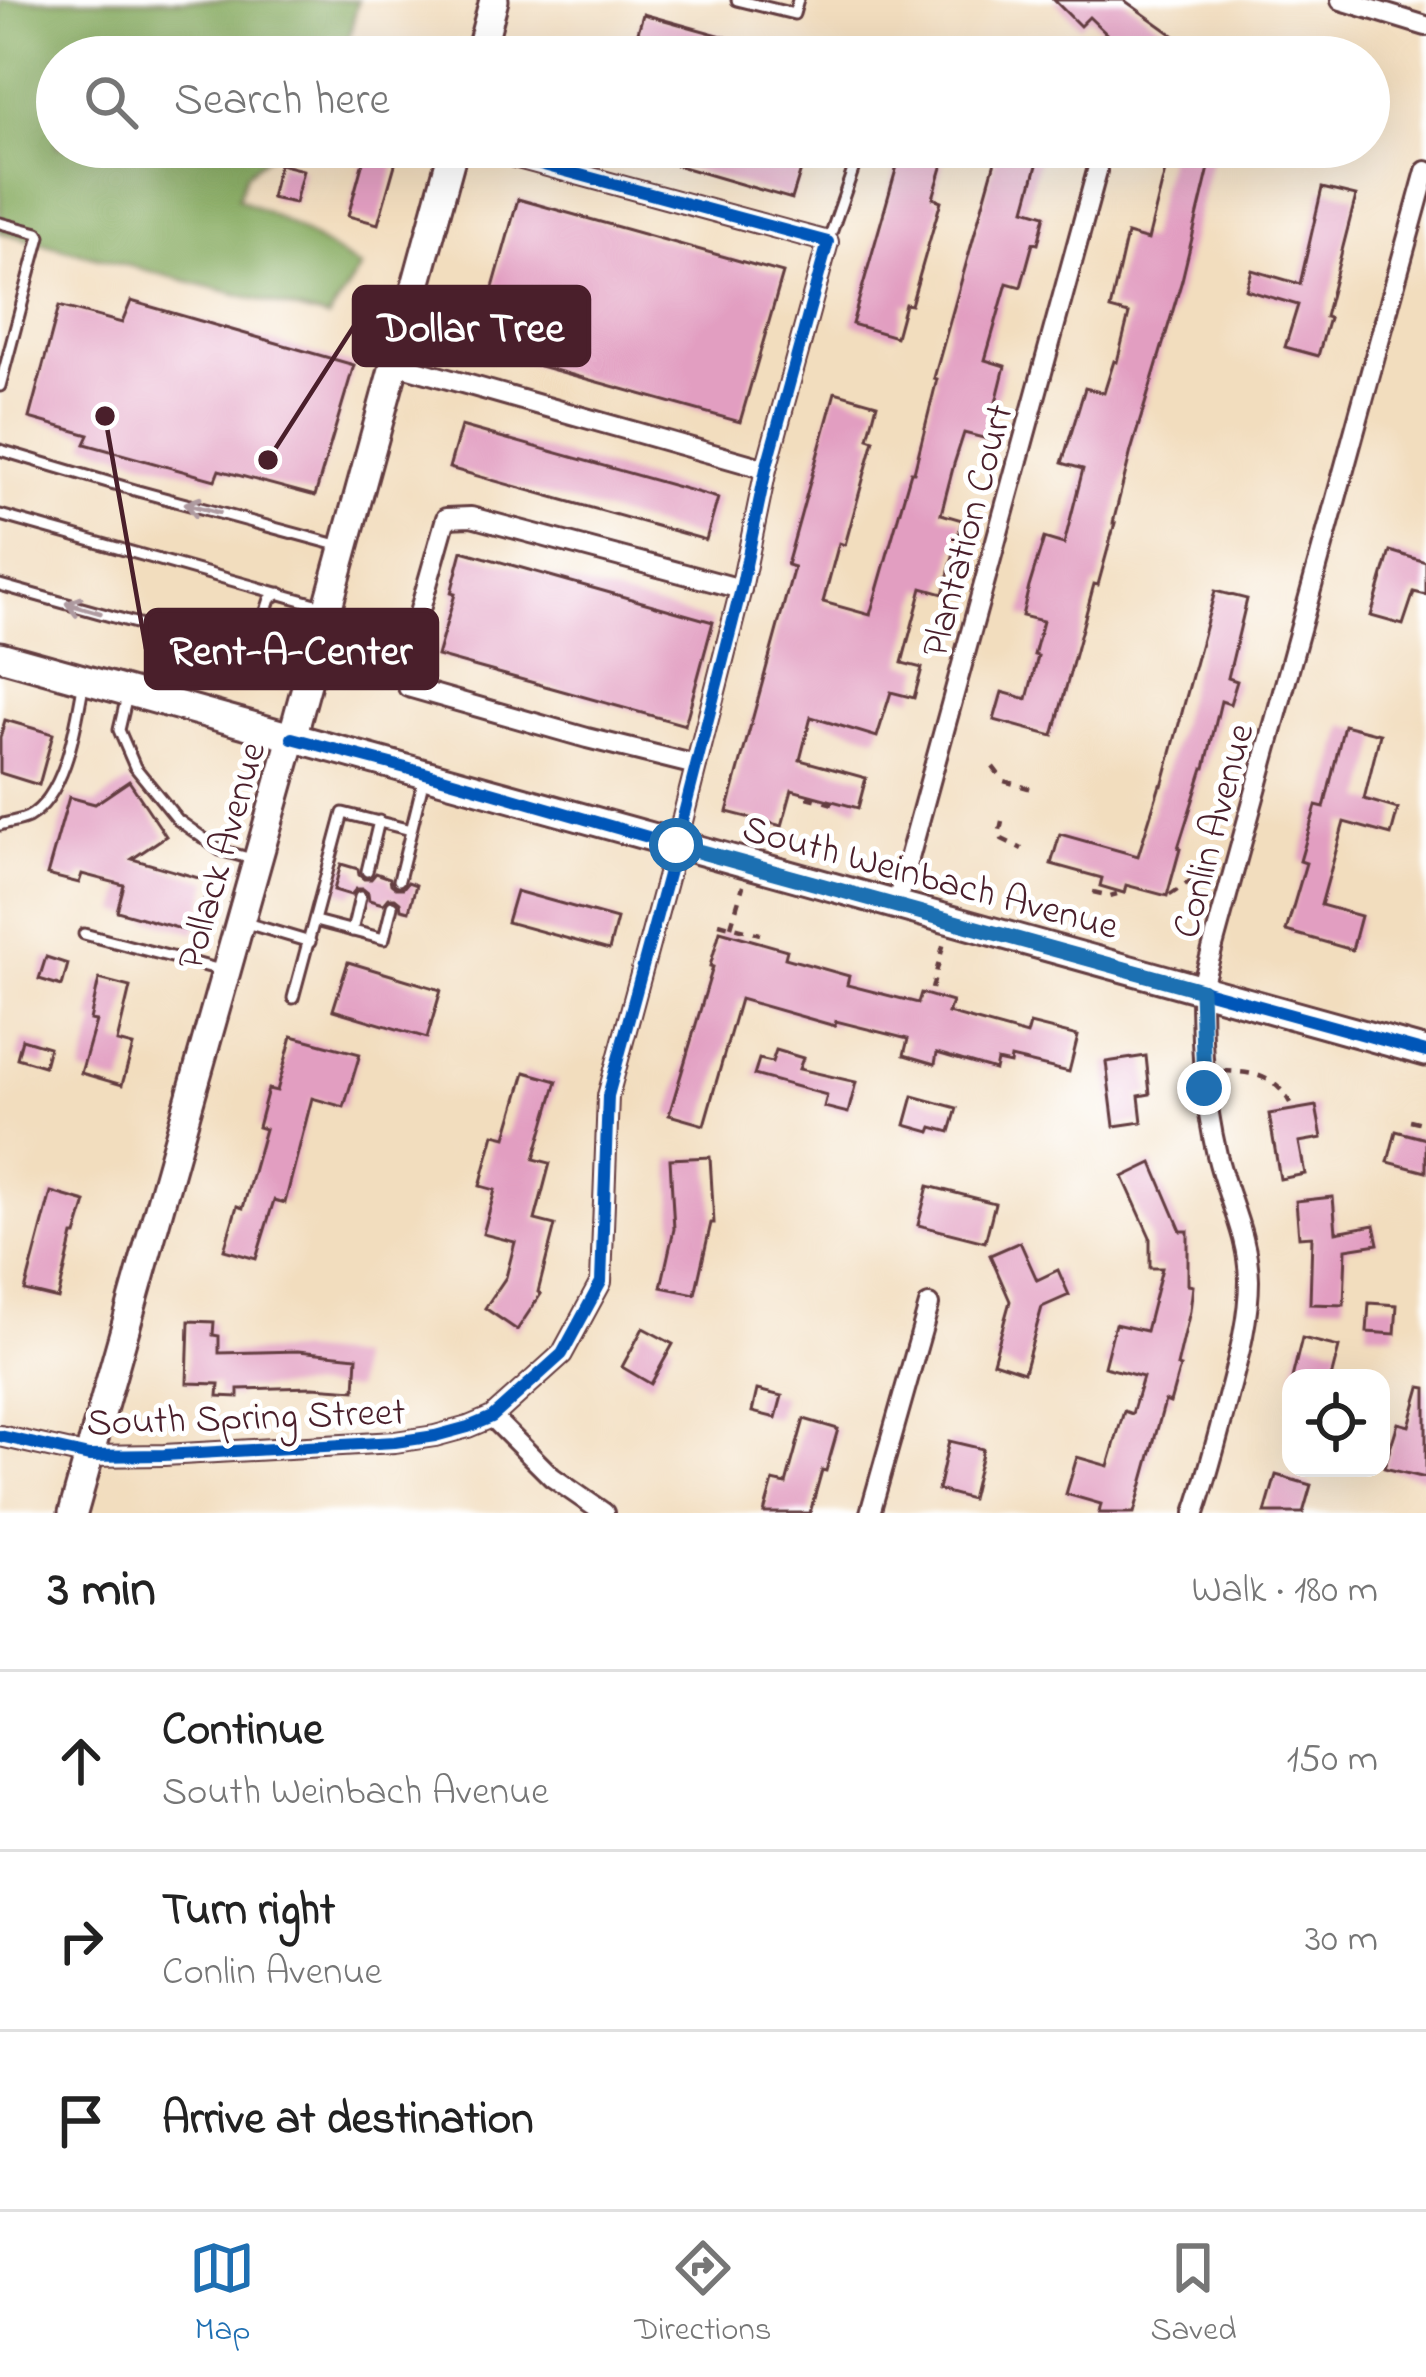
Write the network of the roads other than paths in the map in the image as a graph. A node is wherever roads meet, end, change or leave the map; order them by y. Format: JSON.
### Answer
{"nodes":[{"id":1,"x":494,"y":0,"type":"edge"},
{"id":2,"x":737,"y":0,"type":"edge"},
{"id":3,"x":798,"y":0,"type":"edge"},
{"id":4,"x":1341,"y":0,"type":"edge"},
{"id":5,"x":1426,"y":26,"type":"edge"},
{"id":6,"x":485,"y":36,"type":"edge"},
{"id":7,"x":448,"y":168,"type":"edge"},
{"id":8,"x":555,"y":168,"type":"edge"},
{"id":9,"x":854,"y":168,"type":"edge"},
{"id":10,"x":1097,"y":171,"type":"dead end"},
{"id":11,"x":1426,"y":171,"type":"edge"},
{"id":12,"x":0,"y":223,"type":"edge"},
{"id":13,"x":828,"y":242,"type":"junction"},
{"id":14,"x":395,"y":364,"type":"junction"},
{"id":15,"x":0,"y":386,"type":"edge"},
{"id":16,"x":0,"y":450,"type":"edge"},
{"id":17,"x":766,"y":469,"type":"junction"},
{"id":18,"x":0,"y":514,"type":"edge"},
{"id":19,"x":345,"y":547,"type":"junction"},
{"id":20,"x":0,"y":585,"type":"edge"},
{"id":21,"x":741,"y":589,"type":"junction"},
{"id":22,"x":280,"y":593,"type":"junction"},
{"id":23,"x":328,"y":608,"type":"junction"},
{"id":24,"x":0,"y":656,"type":"edge"},
{"id":25,"x":84,"y":679,"type":"junction"},
{"id":26,"x":128,"y":691,"type":"junction"},
{"id":27,"x":292,"y":738,"type":"junction"},
{"id":28,"x":697,"y":765,"type":"junction"},
{"id":29,"x":425,"y":773,"type":"junction"},
{"id":30,"x":379,"y":821,"type":"junction"},
{"id":31,"x":0,"y":825,"type":"edge"},
{"id":32,"x":411,"y":830,"type":"junction"},
{"id":33,"x":676,"y":845,"type":"junction"},
{"id":34,"x":258,"y":861,"type":"junction"},
{"id":35,"x":367,"y":871,"type":"dead end"},
{"id":36,"x":399,"y":880,"type":"dead end"},
{"id":37,"x":360,"y":897,"type":"dead end"},
{"id":38,"x":392,"y":906,"type":"dead end"},
{"id":39,"x":896,"y":906,"type":"junction"},
{"id":40,"x":316,"y":921,"type":"junction"},
{"id":41,"x":240,"y":922,"type":"junction"},
{"id":42,"x":352,"y":931,"type":"junction"},
{"id":43,"x":84,"y":934,"type":"dead end"},
{"id":44,"x":310,"y":942,"type":"junction"},
{"id":45,"x":226,"y":972,"type":"junction"},
{"id":46,"x":1201,"y":990,"type":"junction"},
{"id":47,"x":293,"y":998,"type":"dead end"},
{"id":48,"x":1426,"y":1052,"type":"edge"},
{"id":49,"x":929,"y":1305,"type":"dead end"},
{"id":50,"x":492,"y":1417,"type":"junction"},
{"id":51,"x":0,"y":1436,"type":"edge"},
{"id":52,"x":89,"y":1456,"type":"junction"},
{"id":53,"x":73,"y":1513,"type":"edge"},
{"id":54,"x":604,"y":1513,"type":"edge"},
{"id":55,"x":870,"y":1513,"type":"edge"},
{"id":56,"x":1195,"y":1513,"type":"edge"}],
"edges":[{"from":1,"to":6,"type":"street"},
{"from":2,"to":3,"type":"lane"},
{"from":4,"to":5,"type":"street"},
{"from":7,"to":14,"type":"street","name":"Pollack Avenue"},
{"from":8,"to":13,"type":"street"},
{"from":9,"to":13,"type":"lane"},
{"from":10,"to":39,"type":"street","name":"Plantation Court"},
{"from":11,"to":46,"type":"street","name":"Conlin Avenue"},
{"from":12,"to":15,"type":"lane"},
{"from":13,"to":17,"type":"street"},
{"from":14,"to":17,"type":"street"},
{"from":14,"to":19,"type":"street","name":"Pollack Avenue"},
{"from":19,"to":16,"type":"lane","one_way":true},
{"from":17,"to":21,"type":"street"},
{"from":18,"to":22,"type":"lane"},
{"from":19,"to":23,"type":"street","name":"Pollack Avenue"},
{"from":22,"to":20,"type":"lane","one_way":true},
{"from":21,"to":28,"type":"street"},
{"from":21,"to":28,"type":"street"},
{"from":22,"to":23,"type":"lane"},
{"from":23,"to":27,"type":"street","name":"Pollack Avenue"},
{"from":24,"to":25,"type":"street","name":"South Weinbach Avenue"},
{"from":25,"to":26,"type":"street","name":"South Weinbach Avenue"},
{"from":25,"to":31,"type":"lane"},
{"from":26,"to":27,"type":"street","name":"South Weinbach Avenue"},
{"from":26,"to":34,"type":"lane"},
{"from":27,"to":29,"type":"street","name":"South Weinbach Avenue"},
{"from":27,"to":34,"type":"street","name":"Pollack Avenue"},
{"from":28,"to":33,"type":"street"},
{"from":29,"to":32,"type":"lane"},
{"from":29,"to":33,"type":"street","name":"South Weinbach Avenue"},
{"from":30,"to":32,"type":"lane"},
{"from":30,"to":35,"type":"lane"},
{"from":30,"to":40,"type":"lane"},
{"from":32,"to":36,"type":"lane"},
{"from":33,"to":39,"type":"street","name":"South Weinbach Avenue"},
{"from":33,"to":50,"type":"street"},
{"from":34,"to":41,"type":"street","name":"Pollack Avenue"},
{"from":37,"to":42,"type":"lane"},
{"from":38,"to":42,"type":"lane"},
{"from":39,"to":46,"type":"street","name":"South Weinbach Avenue"},
{"from":40,"to":42,"type":"lane"},
{"from":40,"to":44,"type":"lane"},
{"from":41,"to":44,"type":"lane"},
{"from":41,"to":45,"type":"street","name":"Pollack Avenue"},
{"from":43,"to":45,"type":"lane"},
{"from":44,"to":47,"type":"lane"},
{"from":45,"to":52,"type":"street","name":"Pollack Avenue"},
{"from":46,"to":48,"type":"street","name":"South Weinbach Avenue"},
{"from":46,"to":56,"type":"street","name":"Conlin Avenue"},
{"from":49,"to":55,"type":"street"},
{"from":50,"to":52,"type":"street","name":"South Spring Street"},
{"from":50,"to":54,"type":"street"},
{"from":51,"to":52,"type":"street","name":"South Spring Street"},
{"from":52,"to":53,"type":"street","name":"Pollack Avenue"}]}
